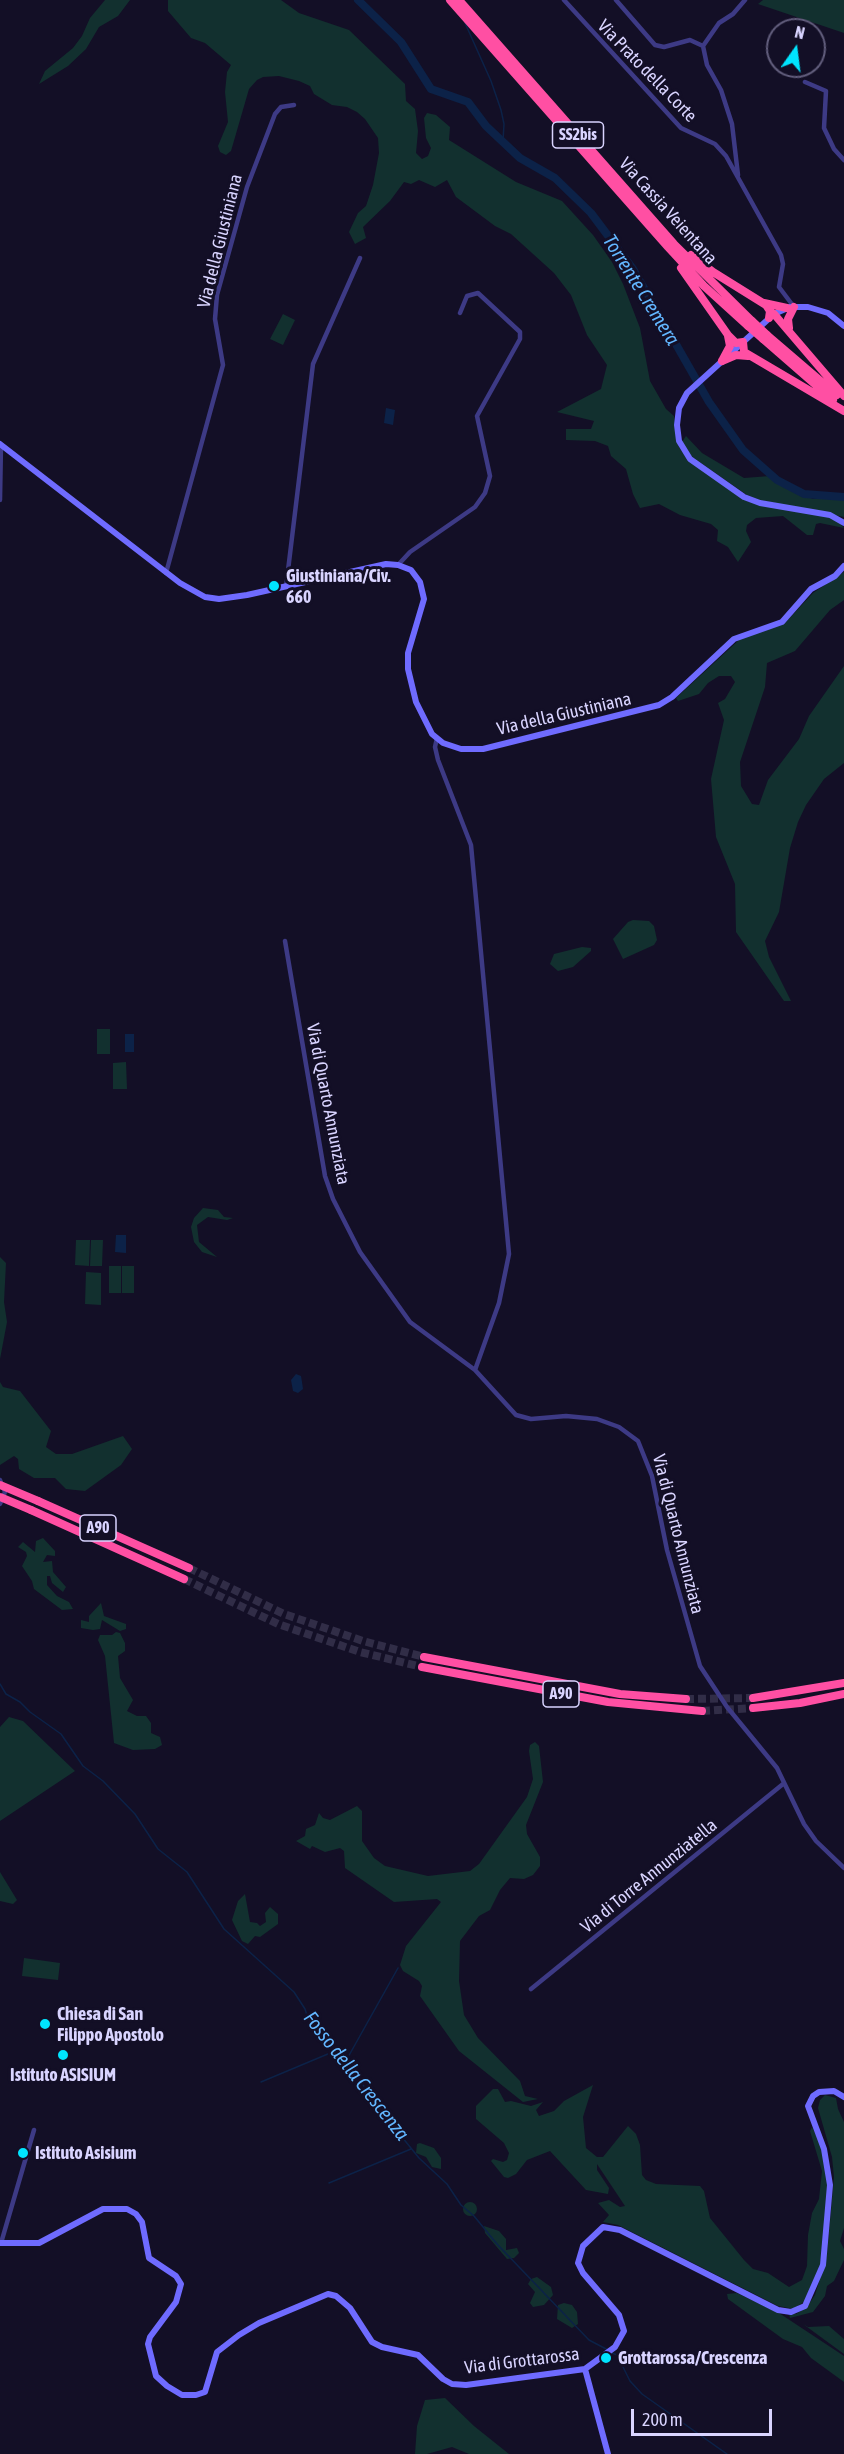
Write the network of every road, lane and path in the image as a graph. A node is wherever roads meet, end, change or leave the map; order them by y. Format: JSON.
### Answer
{"nodes":[{"id":1,"x":450,"y":0,"type":"edge"},
{"id":2,"x":459,"y":0,"type":"edge"},
{"id":3,"x":564,"y":0,"type":"edge"},
{"id":4,"x":616,"y":0,"type":"edge"},
{"id":5,"x":745,"y":0,"type":"edge"},
{"id":6,"x":703,"y":46,"type":"junction"},
{"id":7,"x":505,"y":58,"type":"junction"},
{"id":8,"x":805,"y":82,"type":"dead end"},
{"id":9,"x":294,"y":105,"type":"dead end"},
{"id":10,"x":844,"y":160,"type":"edge"},
{"id":11,"x":740,"y":183,"type":"junction"},
{"id":12,"x":671,"y":246,"type":"junction"},
{"id":13,"x":360,"y":258,"type":"dead end"},
{"id":14,"x":763,"y":303,"type":"junction"},
{"id":15,"x":790,"y":308,"type":"junction"},
{"id":16,"x":460,"y":312,"type":"dead end"},
{"id":17,"x":772,"y":316,"type":"junction"},
{"id":18,"x":844,"y":326,"type":"edge"},
{"id":19,"x":789,"y":329,"type":"junction"},
{"id":20,"x":728,"y":335,"type":"junction"},
{"id":21,"x":765,"y":337,"type":"junction"},
{"id":22,"x":743,"y":342,"type":"junction"},
{"id":23,"x":750,"y":356,"type":"junction"},
{"id":24,"x":722,"y":361,"type":"junction"},
{"id":25,"x":844,"y":396,"type":"edge"},
{"id":26,"x":844,"y":401,"type":"edge"},
{"id":27,"x":844,"y":410,"type":"edge"},
{"id":28,"x":1,"y":445,"type":"edge"},
{"id":29,"x":0,"y":500,"type":"edge"},
{"id":30,"x":844,"y":523,"type":"edge"},
{"id":31,"x":398,"y":564,"type":"junction"},
{"id":32,"x":844,"y":566,"type":"edge"},
{"id":33,"x":166,"y":573,"type":"junction"},
{"id":34,"x":286,"y":587,"type":"junction"},
{"id":35,"x":436,"y":738,"type":"junction"},
{"id":36,"x":285,"y":941,"type":"dead end"},
{"id":37,"x":475,"y":1370,"type":"junction"},
{"id":38,"x":0,"y":1482,"type":"edge"},
{"id":39,"x":0,"y":1497,"type":"edge"},
{"id":40,"x":0,"y":1504,"type":"edge"},
{"id":41,"x":189,"y":1568,"type":"tunnel mouth"},
{"id":42,"x":184,"y":1579,"type":"tunnel mouth"},
{"id":43,"x":424,"y":1657,"type":"tunnel mouth"},
{"id":44,"x":422,"y":1667,"type":"tunnel mouth"},
{"id":45,"x":844,"y":1683,"type":"edge"},
{"id":46,"x":844,"y":1694,"type":"edge"},
{"id":47,"x":753,"y":1698,"type":"tunnel mouth"},
{"id":48,"x":686,"y":1699,"type":"tunnel mouth"},
{"id":49,"x":753,"y":1708,"type":"tunnel mouth"},
{"id":50,"x":702,"y":1711,"type":"tunnel mouth"},
{"id":51,"x":783,"y":1784,"type":"junction"},
{"id":52,"x":844,"y":1868,"type":"edge"},
{"id":53,"x":531,"y":1989,"type":"dead end"},
{"id":54,"x":844,"y":2097,"type":"edge"},
{"id":55,"x":34,"y":2130,"type":"dead end"},
{"id":56,"x":0,"y":2243,"type":"edge"},
{"id":57,"x":585,"y":2369,"type":"junction"},
{"id":58,"x":608,"y":2454,"type":"edge"}],
"edges":[{"from":1,"to":7,"type":"highway","name":"Via Cassia Veientana","number":"SS2bis"},
{"from":2,"to":7,"type":"highway","name":"Via Cassia Veientana","number":"SS2bis"},
{"from":3,"to":11,"type":"street","name":"Via Prato della Corte"},
{"from":4,"to":6,"type":"street"},
{"from":5,"to":6,"type":"street"},
{"from":6,"to":11,"type":"street"},
{"from":7,"to":12,"type":"highway","name":"Via Cassia Veientana","number":"SS2bis"},
{"from":7,"to":12,"type":"highway","name":"Via Cassia Veientana","number":"SS2bis"},
{"from":8,"to":10,"type":"street"},
{"from":9,"to":33,"type":"street","name":"Via della Giustiniana"},
{"from":11,"to":15,"type":"street","name":"Via Prato della Corte"},
{"from":12,"to":14,"type":"highway"},
{"from":12,"to":20,"type":"highway"},
{"from":12,"to":21,"type":"highway","name":"Via Cassia Veientana","number":"SS2bis","bridge":true},
{"from":13,"to":34,"type":"street"},
{"from":14,"to":15,"type":"highway"},
{"from":14,"to":17,"type":"highway"},
{"from":15,"to":17,"type":"street"},
{"from":15,"to":18,"type":"street"},
{"from":15,"to":19,"type":"highway"},
{"from":16,"to":31,"type":"street"},
{"from":17,"to":19,"type":"highway"},
{"from":17,"to":22,"type":"street"},
{"from":19,"to":25,"type":"highway"},
{"from":20,"to":22,"type":"highway"},
{"from":20,"to":24,"type":"highway"},
{"from":21,"to":26,"type":"highway","name":"Via Cassia Veientana","number":"SS2bis"},
{"from":21,"to":27,"type":"highway","name":"Via Cassia Veientana","number":"SS2bis"},
{"from":22,"to":23,"type":"highway"},
{"from":22,"to":24,"type":"street"},
{"from":23,"to":24,"type":"highway"},
{"from":23,"to":27,"type":"highway"},
{"from":24,"to":30,"type":"street"},
{"from":28,"to":29,"type":"street"},
{"from":28,"to":33,"type":"street"},
{"from":31,"to":34,"type":"street"},
{"from":31,"to":35,"type":"street"},
{"from":32,"to":35,"type":"street","name":"Via della Giustiniana"},
{"from":33,"to":34,"type":"street"},
{"from":35,"to":37,"type":"street"},
{"from":36,"to":37,"type":"street","name":"Via di Quarto Annunziata"},
{"from":37,"to":51,"type":"street","name":"Via di Quarto Annunziata"},
{"from":38,"to":40,"type":"street"},
{"from":38,"to":41,"type":"highway","number":"A90","bridge":true},
{"from":39,"to":42,"type":"highway","number":"A90","bridge":true},
{"from":43,"to":48,"type":"highway","number":"A90"},
{"from":44,"to":50,"type":"highway","number":"A90"},
{"from":45,"to":47,"type":"highway"},
{"from":46,"to":49,"type":"highway"},
{"from":51,"to":52,"type":"street","name":"Via di Quarto Annunziata"},
{"from":51,"to":53,"type":"street","name":"Via di Torre Annunziatella"},
{"from":54,"to":57,"type":"street","name":"Via di Grottarossa"},
{"from":55,"to":56,"type":"street","name":"Via di Grottarossa"},
{"from":56,"to":57,"type":"street","name":"Via di Grottarossa"},
{"from":57,"to":58,"type":"street"}]}
